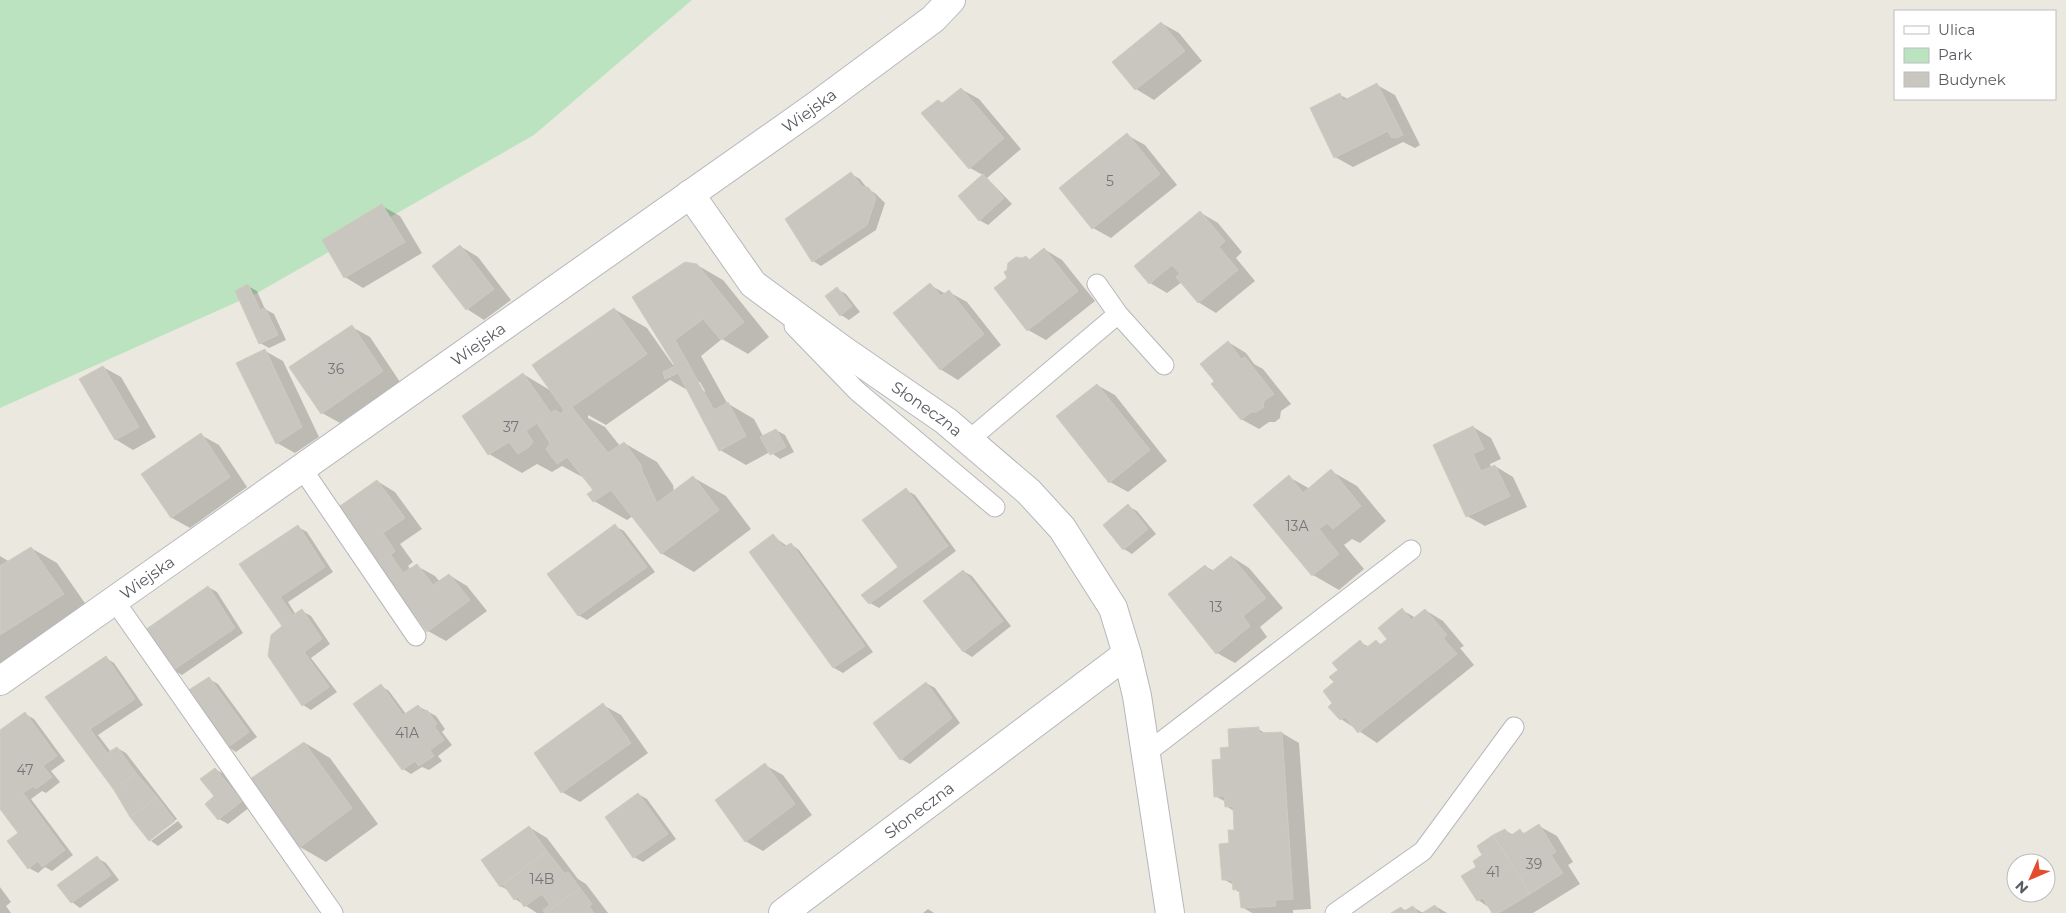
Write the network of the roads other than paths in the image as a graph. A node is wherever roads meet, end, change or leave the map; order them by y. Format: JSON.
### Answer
{"nodes":[{"id":1,"x":950,"y":0,"type":"edge"},
{"id":2,"x":690,"y":194,"type":"junction"},
{"id":3,"x":753,"y":284,"type":"junction"},
{"id":4,"x":1097,"y":284,"type":"dead end"},
{"id":5,"x":1118,"y":314,"type":"junction"},
{"id":6,"x":1164,"y":365,"type":"dead end"},
{"id":7,"x":969,"y":440,"type":"junction"},
{"id":8,"x":301,"y":467,"type":"junction"},
{"id":9,"x":995,"y":507,"type":"dead end"},
{"id":10,"x":1411,"y":550,"type":"dead end"},
{"id":11,"x":114,"y":600,"type":"junction"},
{"id":12,"x":416,"y":636,"type":"dead end"},
{"id":13,"x":1127,"y":654,"type":"junction"},
{"id":14,"x":0,"y":681,"type":"edge"},
{"id":15,"x":1514,"y":727,"type":"dead end"},
{"id":16,"x":1146,"y":754,"type":"junction"},
{"id":17,"x":334,"y":913,"type":"edge"},
{"id":18,"x":783,"y":913,"type":"edge"},
{"id":19,"x":1170,"y":913,"type":"edge"},
{"id":20,"x":1335,"y":913,"type":"edge"}],
"edges":[{"from":1,"to":2,"type":"street","name":"Wiejska"},
{"from":2,"to":3,"type":"street","name":"Słoneczna"},
{"from":2,"to":8,"type":"street","name":"Wiejska"},
{"from":3,"to":7,"type":"street","name":"Słoneczna"},
{"from":3,"to":9,"type":"lane"},
{"from":4,"to":5,"type":"lane"},
{"from":5,"to":6,"type":"lane"},
{"from":5,"to":7,"type":"lane"},
{"from":7,"to":13,"type":"street","name":"Słoneczna"},
{"from":8,"to":11,"type":"street","name":"Wiejska"},
{"from":8,"to":12,"type":"lane"},
{"from":10,"to":16,"type":"lane"},
{"from":11,"to":14,"type":"street","name":"Wiejska"},
{"from":11,"to":17,"type":"lane"},
{"from":13,"to":16,"type":"street","name":"Słoneczna"},
{"from":13,"to":18,"type":"street","name":"Słoneczna"},
{"from":15,"to":20,"type":"lane"},
{"from":16,"to":19,"type":"street","name":"Słoneczna"}]}
